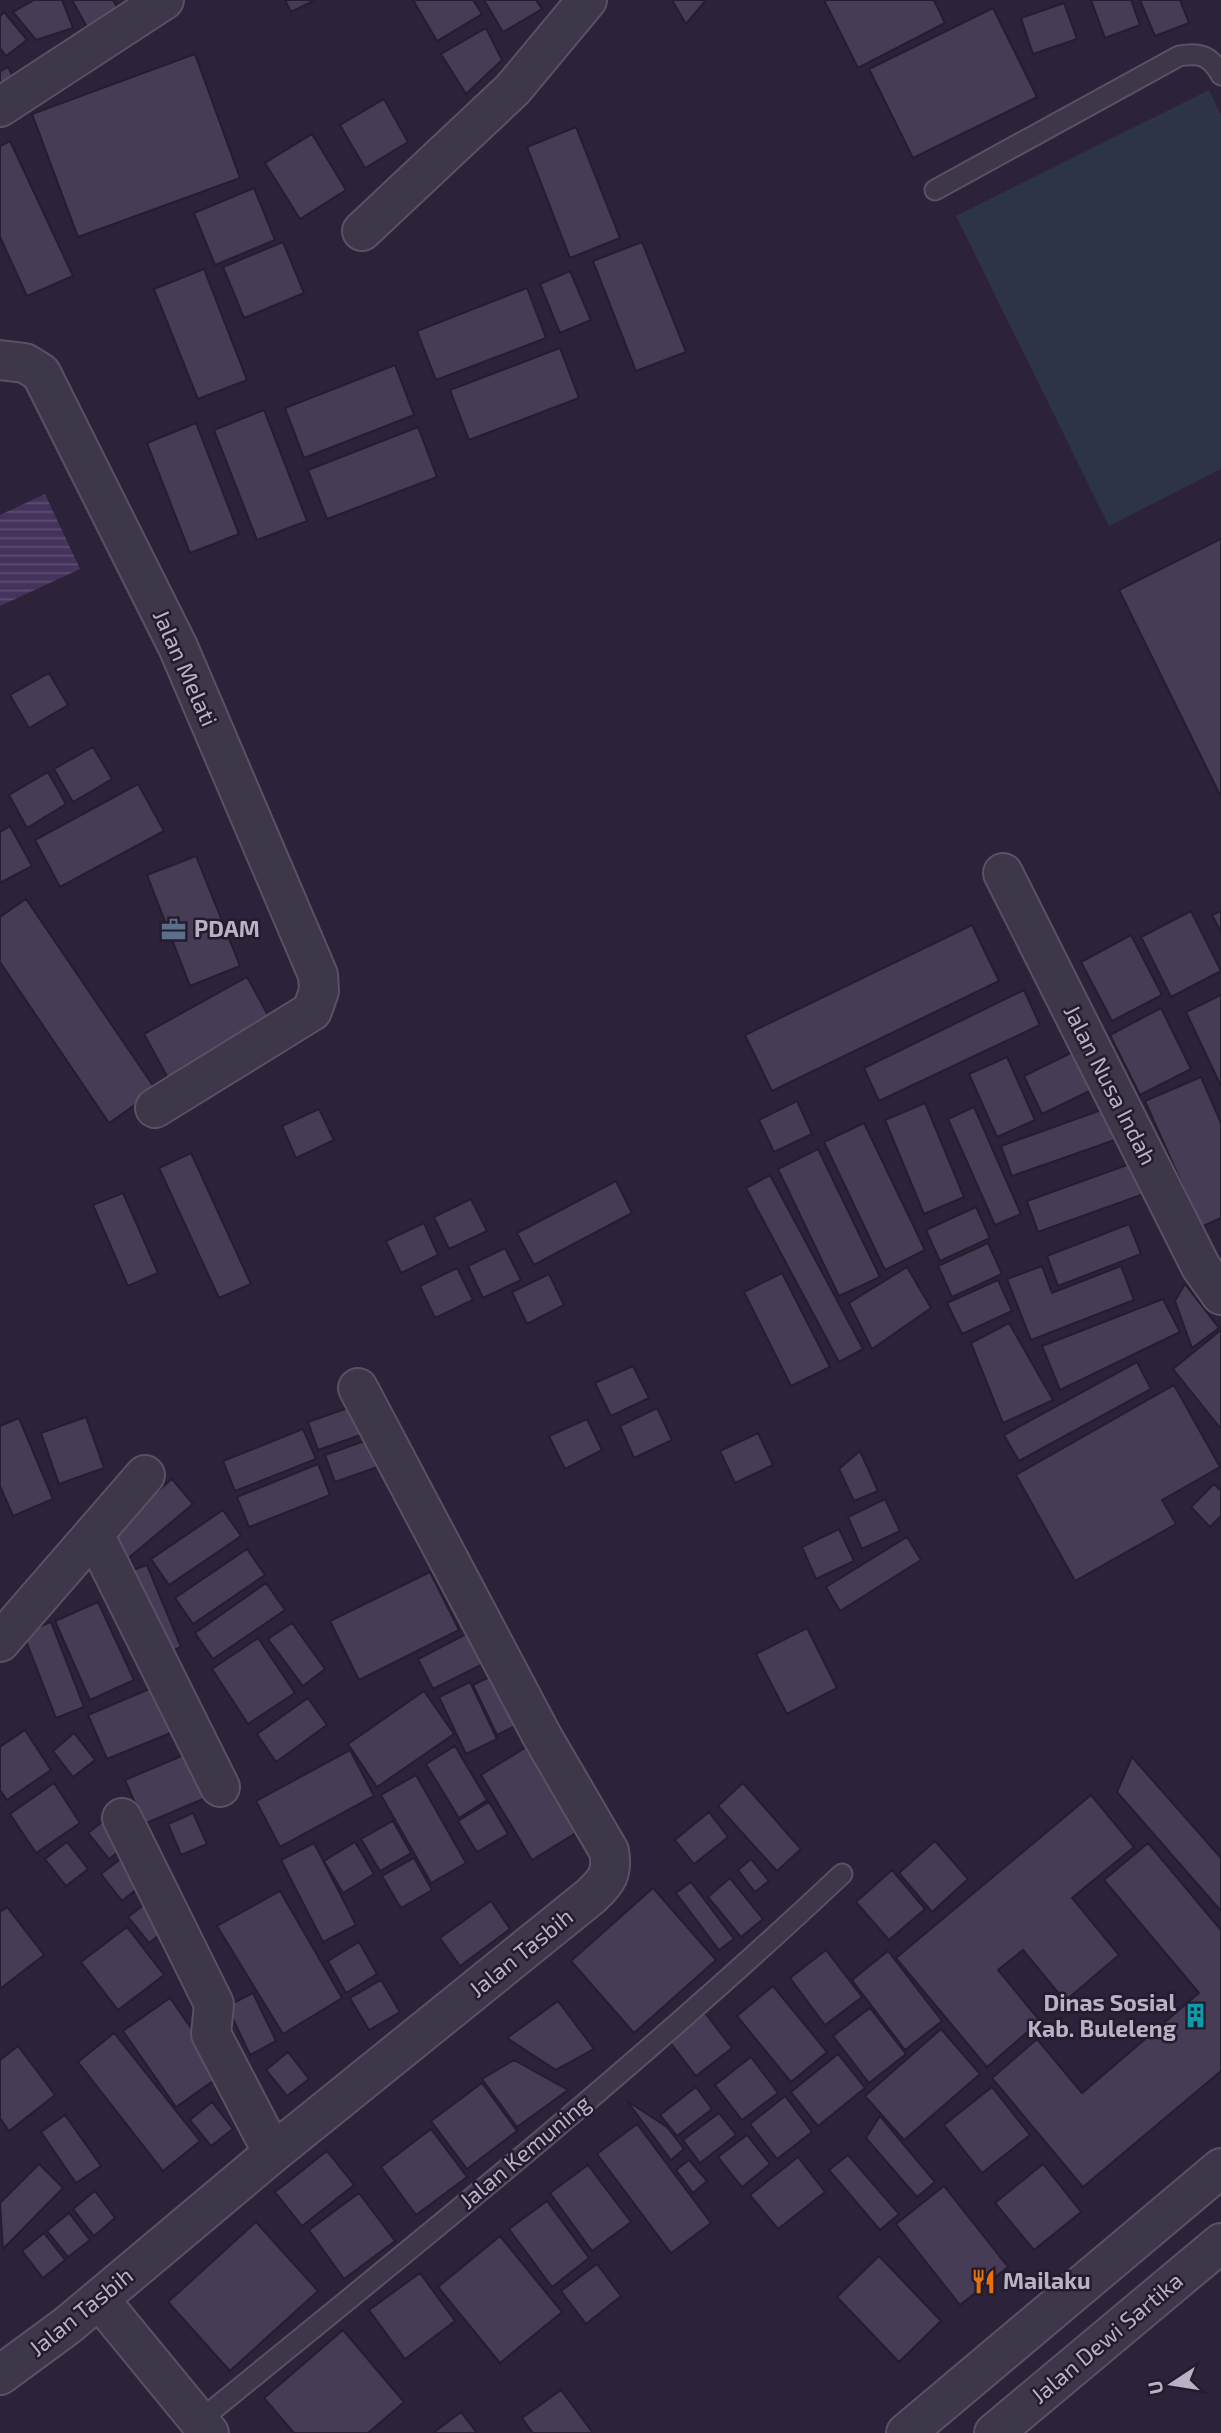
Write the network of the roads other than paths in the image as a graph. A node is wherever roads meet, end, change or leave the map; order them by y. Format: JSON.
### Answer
{"nodes":[{"id":1,"x":164,"y":0,"type":"edge"},
{"id":2,"x":587,"y":0,"type":"edge"},
{"id":3,"x":1221,"y":75,"type":"edge"},
{"id":4,"x":0,"y":107,"type":"edge"},
{"id":5,"x":935,"y":190,"type":"dead end"},
{"id":6,"x":362,"y":231,"type":"dead end"},
{"id":7,"x":0,"y":360,"type":"edge"},
{"id":8,"x":1003,"y":873,"type":"dead end"},
{"id":9,"x":155,"y":1108,"type":"dead end"},
{"id":10,"x":1214,"y":1271,"type":"edge"},
{"id":11,"x":358,"y":1388,"type":"dead end"},
{"id":12,"x":145,"y":1475,"type":"dead end"},
{"id":13,"x":93,"y":1534,"type":"junction"},
{"id":14,"x":0,"y":1642,"type":"edge"},
{"id":15,"x":220,"y":1787,"type":"dead end"},
{"id":16,"x":122,"y":1818,"type":"dead end"},
{"id":17,"x":842,"y":1874,"type":"dead end"},
{"id":18,"x":273,"y":2153,"type":"junction"},
{"id":19,"x":1221,"y":2168,"type":"edge"},
{"id":20,"x":1221,"y":2243,"type":"edge"},
{"id":21,"x":99,"y":2299,"type":"junction"},
{"id":22,"x":0,"y":2375,"type":"edge"},
{"id":23,"x":204,"y":2427,"type":"edge"},
{"id":24,"x":917,"y":2430,"type":"edge"},
{"id":25,"x":993,"y":2433,"type":"edge"}],
"edges":[{"from":1,"to":4,"type":"street"},
{"from":2,"to":6,"type":"street"},
{"from":3,"to":5,"type":"lane"},
{"from":7,"to":9,"type":"street","name":"Jalan Melati"},
{"from":8,"to":10,"type":"street","name":"Jalan Nusa Indah"},
{"from":11,"to":18,"type":"street","name":"Jalan Tasbih"},
{"from":12,"to":13,"type":"street"},
{"from":13,"to":14,"type":"street"},
{"from":13,"to":15,"type":"street"},
{"from":16,"to":18,"type":"street"},
{"from":17,"to":23,"type":"lane","name":"Jalan Kemuning"},
{"from":18,"to":21,"type":"street","name":"Jalan Tasbih"},
{"from":19,"to":24,"type":"street"},
{"from":20,"to":25,"type":"street","name":"Jalan Dewi Sartika"},
{"from":21,"to":22,"type":"street","name":"Jalan Tasbih"},
{"from":21,"to":23,"type":"street"}]}
